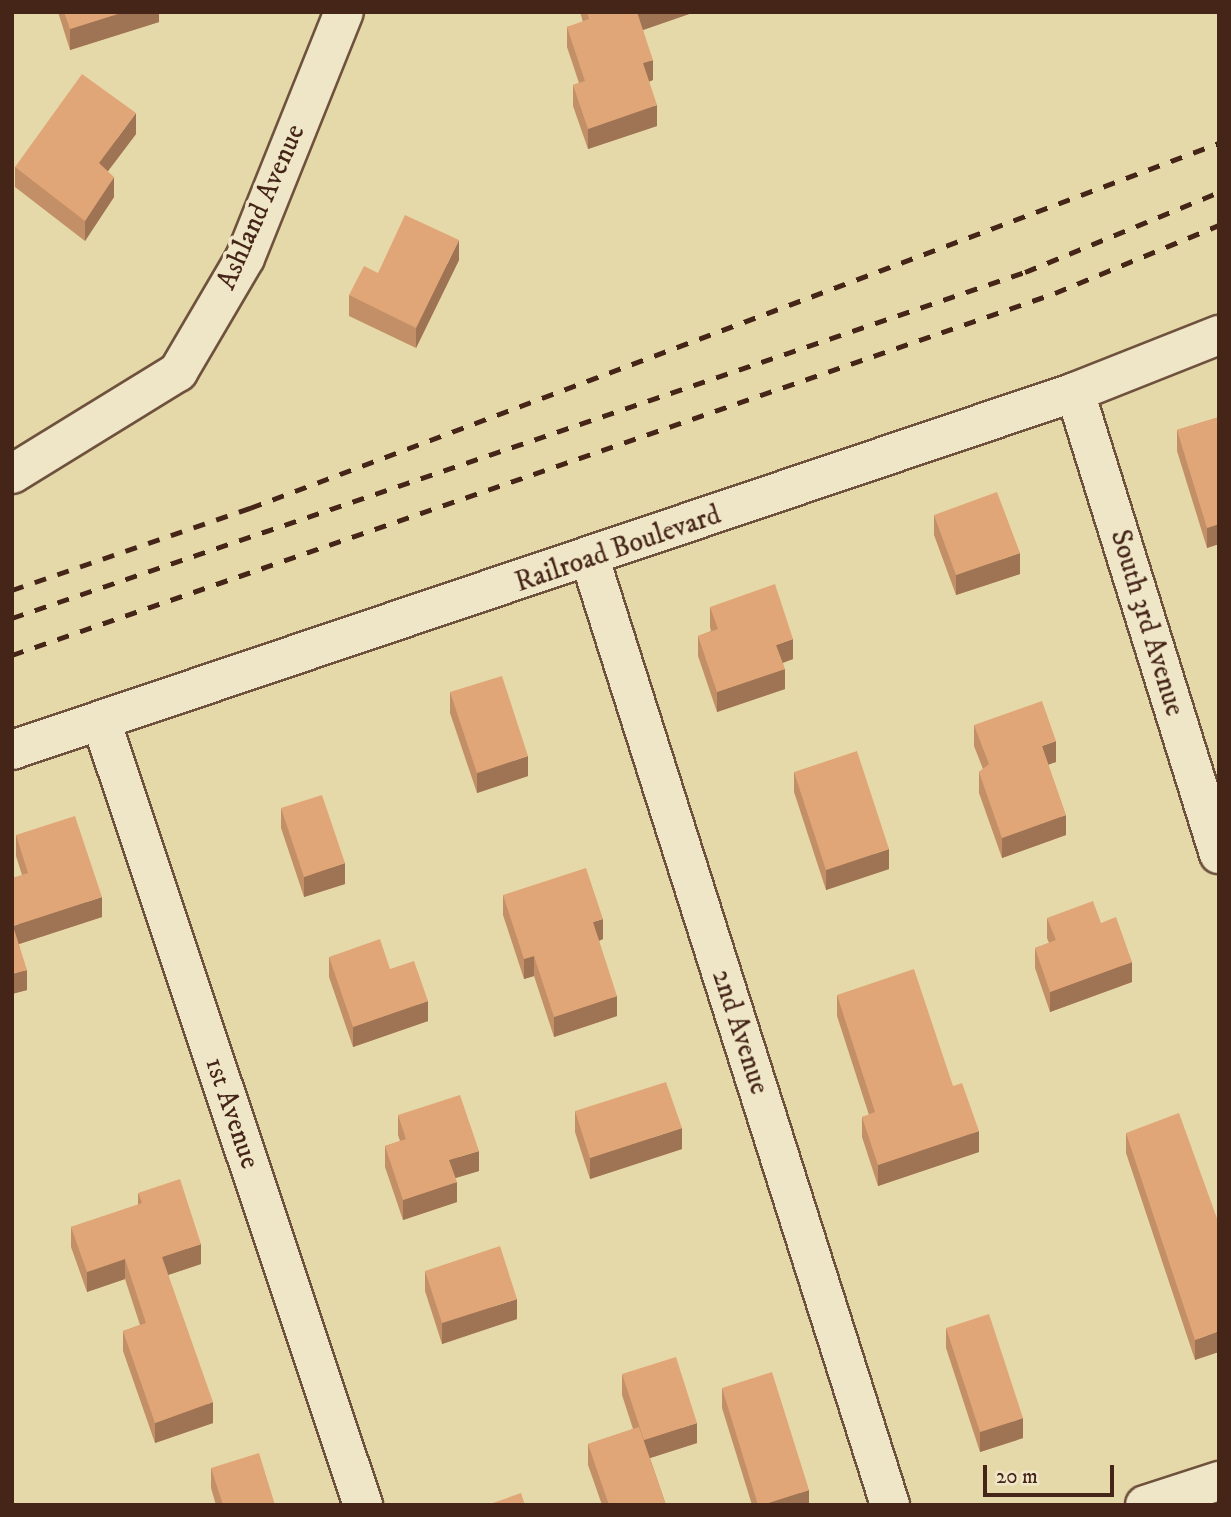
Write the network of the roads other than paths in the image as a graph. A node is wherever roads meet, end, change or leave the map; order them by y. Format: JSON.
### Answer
{"nodes":[{"id":1,"x":344,"y":12,"type":"edge"},
{"id":2,"x":1219,"y":335,"type":"edge"},
{"id":3,"x":1075,"y":392,"type":"junction"},
{"id":4,"x":12,"y":474,"type":"edge"},
{"id":5,"x":590,"y":559,"type":"junction"},
{"id":6,"x":101,"y":721,"type":"junction"},
{"id":7,"x":12,"y":750,"type":"edge"},
{"id":8,"x":1219,"y":854,"type":"edge"},
{"id":9,"x":1219,"y":1481,"type":"edge"},
{"id":10,"x":363,"y":1505,"type":"edge"},
{"id":11,"x":890,"y":1505,"type":"edge"},
{"id":12,"x":1144,"y":1505,"type":"edge"}],
"edges":[{"from":1,"to":4,"type":"street","name":"Ashland Avenue"},
{"from":2,"to":3,"type":"street","name":"Railroad Boulevard"},
{"from":3,"to":5,"type":"street","name":"Railroad Boulevard"},
{"from":3,"to":8,"type":"street","name":"South 3rd Avenue"},
{"from":5,"to":6,"type":"street","name":"Railroad Boulevard"},
{"from":5,"to":11,"type":"street","name":"2nd Avenue"},
{"from":6,"to":7,"type":"street","name":"Railroad Boulevard"},
{"from":6,"to":10,"type":"street","name":"1st Avenue"},
{"from":9,"to":12,"type":"street"}]}
